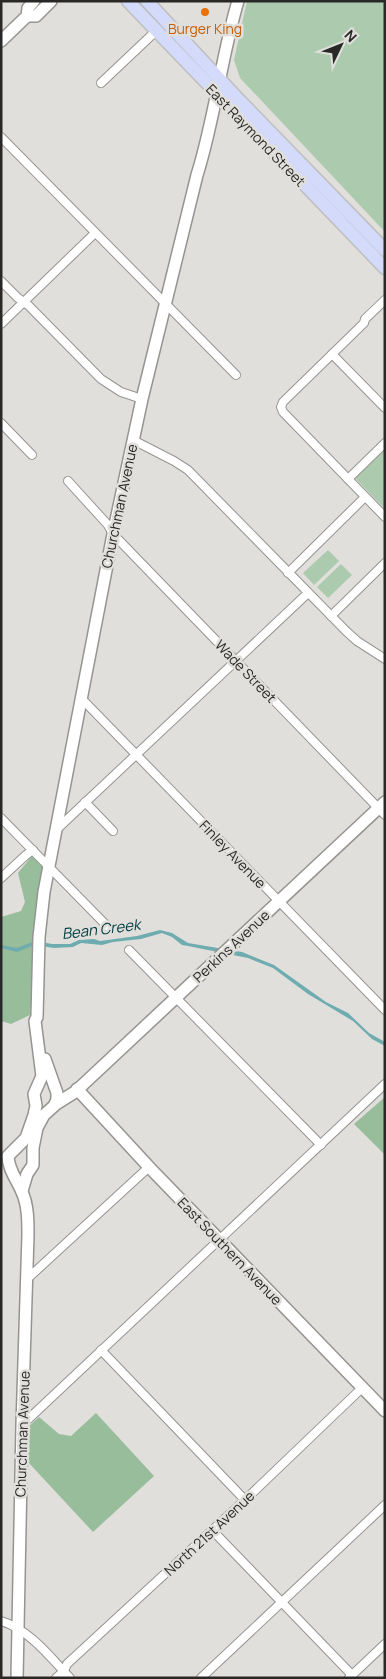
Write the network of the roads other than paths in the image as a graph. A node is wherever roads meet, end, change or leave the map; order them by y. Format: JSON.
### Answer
{"nodes":[{"id":1,"x":34,"y":1,"type":"edge"},
{"id":2,"x":51,"y":1,"type":"edge"},
{"id":3,"x":128,"y":1,"type":"edge"},
{"id":4,"x":148,"y":1,"type":"edge"},
{"id":5,"x":238,"y":1,"type":"edge"},
{"id":6,"x":27,"y":16,"type":"junction"},
{"id":7,"x":156,"y":31,"type":"junction"},
{"id":8,"x":1,"y":41,"type":"edge"},
{"id":9,"x":219,"y":77,"type":"junction"},
{"id":10,"x":102,"y":83,"type":"dead end"},
{"id":11,"x":217,"y":95,"type":"junction"},
{"id":12,"x":1,"y":137,"type":"edge"},
{"id":13,"x":95,"y":233,"type":"junction"},
{"id":14,"x":385,"y":250,"type":"edge"},
{"id":15,"x":385,"y":268,"type":"edge"},
{"id":16,"x":1,"y":281,"type":"edge"},
{"id":17,"x":385,"y":300,"type":"edge"},
{"id":18,"x":24,"y":303,"type":"junction"},
{"id":19,"x":165,"y":303,"type":"junction"},
{"id":20,"x":1,"y":324,"type":"edge"},
{"id":21,"x":332,"y":354,"type":"junction"},
{"id":22,"x":236,"y":376,"type":"dead end"},
{"id":23,"x":142,"y":400,"type":"junction"},
{"id":24,"x":385,"y":408,"type":"edge"},
{"id":25,"x":1,"y":423,"type":"edge"},
{"id":26,"x":133,"y":440,"type":"junction"},
{"id":27,"x":385,"y":443,"type":"edge"},
{"id":28,"x":32,"y":455,"type":"dead end"},
{"id":29,"x":348,"y":479,"type":"junction"},
{"id":30,"x":68,"y":481,"type":"dead end"},
{"id":31,"x":365,"y":497,"type":"junction"},
{"id":32,"x":385,"y":516,"type":"edge"},
{"id":33,"x":113,"y":534,"type":"junction"},
{"id":34,"x":385,"y":563,"type":"edge"},
{"id":35,"x":288,"y":573,"type":"junction"},
{"id":36,"x":308,"y":593,"type":"junction"},
{"id":37,"x":331,"y":616,"type":"junction"},
{"id":38,"x":385,"y":659,"type":"edge"},
{"id":39,"x":236,"y":661,"type":"junction"},
{"id":40,"x":81,"y":698,"type":"junction"},
{"id":41,"x":136,"y":754,"type":"junction"},
{"id":42,"x":85,"y":802,"type":"junction"},
{"id":43,"x":383,"y":809,"type":"edge"},
{"id":44,"x":1,"y":818,"type":"edge"},
{"id":45,"x":55,"y":831,"type":"junction"},
{"id":46,"x":113,"y":831,"type":"dead end"},
{"id":47,"x":33,"y":850,"type":"junction"},
{"id":48,"x":48,"y":867,"type":"junction"},
{"id":49,"x":1,"y":878,"type":"edge"},
{"id":50,"x":279,"y":901,"type":"junction"},
{"id":51,"x":109,"y":928,"type":"dead end"},
{"id":52,"x":130,"y":950,"type":"dead end"},
{"id":53,"x":176,"y":998,"type":"junction"},
{"id":54,"x":385,"y":1010,"type":"edge"},
{"id":55,"x":37,"y":1017,"type":"junction"},
{"id":56,"x":385,"y":1084,"type":"edge"},
{"id":57,"x":38,"y":1088,"type":"junction"},
{"id":58,"x":55,"y":1088,"type":"junction"},
{"id":59,"x":76,"y":1089,"type":"junction"},
{"id":60,"x":36,"y":1106,"type":"junction"},
{"id":61,"x":52,"y":1107,"type":"junction"},
{"id":62,"x":321,"y":1145,"type":"junction"},
{"id":63,"x":5,"y":1159,"type":"edge"},
{"id":64,"x":149,"y":1167,"type":"junction"},
{"id":65,"x":29,"y":1170,"type":"junction"},
{"id":66,"x":11,"y":1171,"type":"junction"},
{"id":67,"x":22,"y":1191,"type":"junction"},
{"id":68,"x":219,"y":1240,"type":"junction"},
{"id":69,"x":27,"y":1279,"type":"junction"},
{"id":70,"x":101,"y":1350,"type":"junction"},
{"id":71,"x":362,"y":1388,"type":"junction"},
{"id":72,"x":385,"y":1411,"type":"edge"},
{"id":73,"x":22,"y":1425,"type":"junction"},
{"id":74,"x":245,"y":1500,"type":"junction"},
{"id":75,"x":385,"y":1505,"type":"edge"},
{"id":76,"x":212,"y":1530,"type":"junction"},
{"id":77,"x":282,"y":1602,"type":"junction"},
{"id":78,"x":1,"y":1621,"type":"edge"},
{"id":79,"x":18,"y":1628,"type":"junction"},
{"id":80,"x":385,"y":1644,"type":"edge"},
{"id":81,"x":64,"y":1670,"type":"junction"},
{"id":82,"x":351,"y":1676,"type":"edge"},
{"id":83,"x":17,"y":1678,"type":"edge"},
{"id":84,"x":56,"y":1678,"type":"edge"},
{"id":85,"x":70,"y":1678,"type":"edge"},
{"id":86,"x":200,"y":1678,"type":"edge"}],
"edges":[{"from":1,"to":6,"type":"main road"},
{"from":2,"to":6,"type":"main road"},
{"from":3,"to":7,"type":"main road","name":"East Raymond Street"},
{"from":4,"to":9,"type":"main road","name":"East Raymond Street"},
{"from":5,"to":9,"type":"main road","name":"Churchman Avenue"},
{"from":6,"to":8,"type":"main road"},
{"from":7,"to":10,"type":"street"},
{"from":7,"to":11,"type":"main road","name":"East Raymond Street"},
{"from":9,"to":11,"type":"main road","name":"Churchman Avenue"},
{"from":9,"to":14,"type":"main road","name":"East Raymond Street"},
{"from":11,"to":15,"type":"main road","name":"East Raymond Street"},
{"from":11,"to":19,"type":"main road","name":"Churchman Avenue"},
{"from":12,"to":13,"type":"street"},
{"from":13,"to":18,"type":"street"},
{"from":13,"to":19,"type":"street"},
{"from":16,"to":18,"type":"street"},
{"from":17,"to":21,"type":"street"},
{"from":18,"to":20,"type":"street"},
{"from":18,"to":23,"type":"street"},
{"from":19,"to":22,"type":"street"},
{"from":19,"to":23,"type":"main road","name":"Churchman Avenue"},
{"from":21,"to":24,"type":"street"},
{"from":21,"to":29,"type":"street"},
{"from":23,"to":26,"type":"main road","name":"Churchman Avenue"},
{"from":25,"to":28,"type":"street"},
{"from":26,"to":33,"type":"main road","name":"Churchman Avenue"},
{"from":26,"to":35,"type":"street"},
{"from":27,"to":29,"type":"street"},
{"from":29,"to":31,"type":"street"},
{"from":30,"to":33,"type":"street","name":"Wade Street"},
{"from":31,"to":32,"type":"street"},
{"from":31,"to":35,"type":"street"},
{"from":33,"to":39,"type":"street","name":"Wade Street"},
{"from":33,"to":40,"type":"main road","name":"Churchman Avenue"},
{"from":34,"to":37,"type":"street"},
{"from":35,"to":36,"type":"street"},
{"from":36,"to":37,"type":"street"},
{"from":36,"to":39,"type":"street"},
{"from":37,"to":38,"type":"street"},
{"from":39,"to":41,"type":"street"},
{"from":39,"to":43,"type":"street","name":"Wade Street"},
{"from":40,"to":41,"type":"street","name":"Finley Avenue"},
{"from":40,"to":45,"type":"main road","name":"Churchman Avenue"},
{"from":41,"to":42,"type":"street"},
{"from":41,"to":50,"type":"street","name":"Finley Avenue"},
{"from":42,"to":45,"type":"street"},
{"from":42,"to":46,"type":"street"},
{"from":43,"to":50,"type":"main road","name":"Perkins Avenue"},
{"from":44,"to":47,"type":"street"},
{"from":45,"to":48,"type":"main road","name":"Churchman Avenue"},
{"from":47,"to":48,"type":"street"},
{"from":47,"to":49,"type":"street"},
{"from":48,"to":51,"type":"street"},
{"from":48,"to":55,"type":"main road","name":"Churchman Avenue"},
{"from":50,"to":53,"type":"main road","name":"Perkins Avenue"},
{"from":50,"to":54,"type":"street","name":"Finley Avenue"},
{"from":52,"to":53,"type":"street"},
{"from":53,"to":59,"type":"main road","name":"Perkins Avenue"},
{"from":53,"to":62,"type":"street"},
{"from":55,"to":57,"type":"main road","name":"Churchman Avenue"},
{"from":55,"to":58,"type":"main road","name":"Churchman Avenue"},
{"from":56,"to":62,"type":"street"},
{"from":57,"to":58,"type":"main road"},
{"from":57,"to":60,"type":"main road","name":"Churchman Avenue"},
{"from":58,"to":59,"type":"main road"},
{"from":58,"to":61,"type":"main road","name":"Churchman Avenue"},
{"from":59,"to":61,"type":"main road","name":"Perkins Avenue"},
{"from":59,"to":64,"type":"main road","name":"East Southern Avenue"},
{"from":60,"to":61,"type":"main road"},
{"from":60,"to":63,"type":"main road","name":"Churchman Avenue"},
{"from":61,"to":65,"type":"main road","name":"Churchman Avenue"},
{"from":62,"to":68,"type":"street"},
{"from":63,"to":66,"type":"main road","name":"Churchman Avenue"},
{"from":64,"to":68,"type":"main road","name":"East Southern Avenue"},
{"from":64,"to":69,"type":"street"},
{"from":65,"to":66,"type":"main road"},
{"from":65,"to":67,"type":"main road","name":"Churchman Avenue"},
{"from":66,"to":67,"type":"main road","name":"Churchman Avenue"},
{"from":67,"to":69,"type":"main road","name":"Churchman Avenue"},
{"from":68,"to":70,"type":"street"},
{"from":68,"to":71,"type":"main road","name":"East Southern Avenue"},
{"from":69,"to":73,"type":"main road","name":"Churchman Avenue"},
{"from":70,"to":73,"type":"street"},
{"from":70,"to":74,"type":"street"},
{"from":71,"to":72,"type":"main road","name":"East Southern Avenue"},
{"from":71,"to":74,"type":"street","name":"North 21st Avenue"},
{"from":73,"to":79,"type":"main road","name":"Churchman Avenue"},
{"from":74,"to":76,"type":"street","name":"North 21st Avenue"},
{"from":75,"to":77,"type":"street"},
{"from":76,"to":77,"type":"street"},
{"from":76,"to":81,"type":"street","name":"North 21st Avenue"},
{"from":77,"to":82,"type":"street"},
{"from":77,"to":86,"type":"street"},
{"from":78,"to":79,"type":"street"},
{"from":79,"to":81,"type":"street"},
{"from":79,"to":83,"type":"main road","name":"Churchman Avenue"},
{"from":80,"to":82,"type":"street"},
{"from":81,"to":84,"type":"street","name":"North 21st Avenue"},
{"from":81,"to":85,"type":"street"}]}
